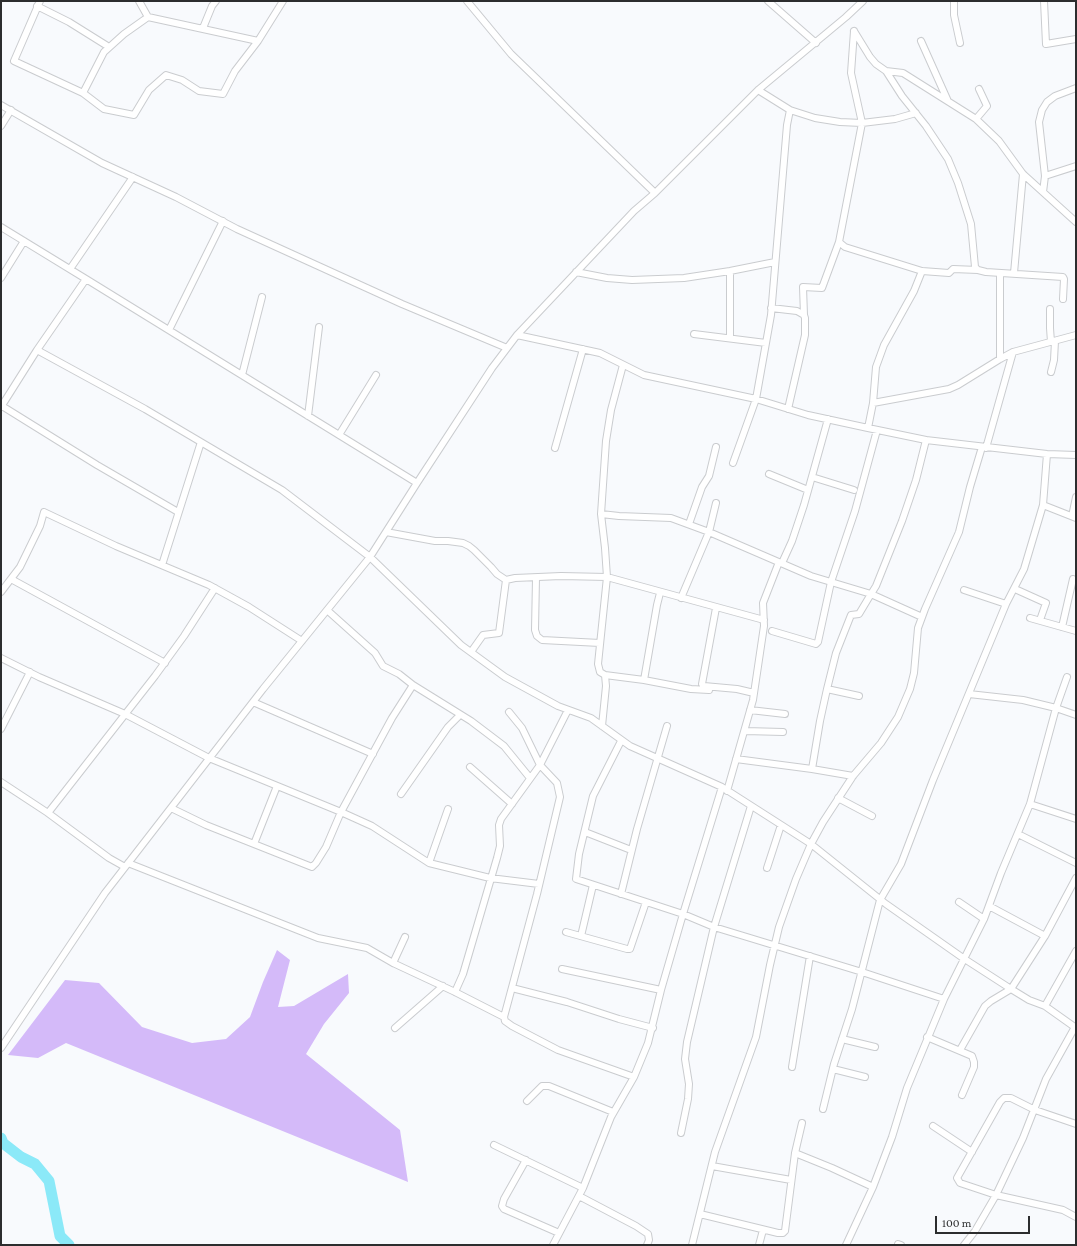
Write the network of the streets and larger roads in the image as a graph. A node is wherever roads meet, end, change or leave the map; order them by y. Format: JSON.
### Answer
{"nodes":[{"id":1,"x":139,"y":1,"type":"edge"},
{"id":2,"x":216,"y":1,"type":"edge"},
{"id":3,"x":283,"y":1,"type":"edge"},
{"id":4,"x":467,"y":1,"type":"edge"},
{"id":5,"x":768,"y":1,"type":"edge"},
{"id":6,"x":863,"y":1,"type":"edge"},
{"id":7,"x":954,"y":1,"type":"edge"},
{"id":8,"x":1044,"y":1,"type":"edge"},
{"id":9,"x":38,"y":4,"type":"edge"},
{"id":10,"x":148,"y":17,"type":"junction"},
{"id":11,"x":203,"y":28,"type":"junction"},
{"id":12,"x":1076,"y":39,"type":"edge"},
{"id":13,"x":258,"y":41,"type":"junction"},
{"id":14,"x":920,"y":41,"type":"dead end"},
{"id":15,"x":816,"y":43,"type":"junction"},
{"id":16,"x":960,"y":44,"type":"dead end"},
{"id":17,"x":109,"y":47,"type":"junction"},
{"id":18,"x":886,"y":71,"type":"junction"},
{"id":19,"x":1076,"y":88,"type":"edge"},
{"id":20,"x":979,"y":89,"type":"dead end"},
{"id":21,"x":758,"y":90,"type":"junction"},
{"id":22,"x":83,"y":93,"type":"junction"},
{"id":23,"x":947,"y":99,"type":"junction"},
{"id":24,"x":1,"y":105,"type":"edge"},
{"id":25,"x":11,"y":110,"type":"junction"},
{"id":26,"x":790,"y":110,"type":"junction"},
{"id":27,"x":916,"y":113,"type":"junction"},
{"id":28,"x":976,"y":118,"type":"junction"},
{"id":29,"x":862,"y":123,"type":"junction"},
{"id":30,"x":1,"y":126,"type":"edge"},
{"id":31,"x":1076,"y":166,"type":"edge"},
{"id":32,"x":1023,"y":174,"type":"junction"},
{"id":33,"x":1045,"y":176,"type":"junction"},
{"id":34,"x":133,"y":177,"type":"junction"},
{"id":35,"x":1043,"y":192,"type":"junction"},
{"id":36,"x":655,"y":193,"type":"junction"},
{"id":37,"x":223,"y":221,"type":"junction"},
{"id":38,"x":1076,"y":222,"type":"edge"},
{"id":39,"x":1,"y":227,"type":"edge"},
{"id":40,"x":24,"y":240,"type":"junction"},
{"id":41,"x":839,"y":242,"type":"junction"},
{"id":42,"x":775,"y":262,"type":"junction"},
{"id":43,"x":70,"y":269,"type":"junction"},
{"id":44,"x":978,"y":270,"type":"junction"},
{"id":45,"x":730,"y":271,"type":"junction"},
{"id":46,"x":922,"y":271,"type":"junction"},
{"id":47,"x":576,"y":272,"type":"junction"},
{"id":48,"x":1000,"y":273,"type":"junction"},
{"id":49,"x":1014,"y":273,"type":"junction"},
{"id":50,"x":1,"y":278,"type":"edge"},
{"id":51,"x":86,"y":279,"type":"junction"},
{"id":52,"x":262,"y":297,"type":"dead end"},
{"id":53,"x":1063,"y":299,"type":"dead end"},
{"id":54,"x":771,"y":308,"type":"junction"},
{"id":55,"x":1050,"y":309,"type":"dead end"},
{"id":56,"x":804,"y":314,"type":"junction"},
{"id":57,"x":319,"y":327,"type":"dead end"},
{"id":58,"x":169,"y":330,"type":"junction"},
{"id":59,"x":517,"y":334,"type":"junction"},
{"id":60,"x":694,"y":334,"type":"dead end"},
{"id":61,"x":1076,"y":335,"type":"edge"},
{"id":62,"x":730,"y":338,"type":"junction"},
{"id":63,"x":1053,"y":341,"type":"junction"},
{"id":64,"x":766,"y":342,"type":"junction"},
{"id":65,"x":507,"y":348,"type":"junction"},
{"id":66,"x":583,"y":349,"type":"junction"},
{"id":67,"x":37,"y":350,"type":"junction"},
{"id":68,"x":1013,"y":352,"type":"junction"},
{"id":69,"x":1000,"y":358,"type":"junction"},
{"id":70,"x":623,"y":365,"type":"junction"},
{"id":71,"x":1050,"y":372,"type":"dead end"},
{"id":72,"x":242,"y":375,"type":"junction"},
{"id":73,"x":376,"y":375,"type":"dead end"},
{"id":74,"x":756,"y":400,"type":"junction"},
{"id":75,"x":873,"y":403,"type":"junction"},
{"id":76,"x":2,"y":407,"type":"edge"},
{"id":77,"x":788,"y":409,"type":"junction"},
{"id":78,"x":308,"y":416,"type":"junction"},
{"id":79,"x":828,"y":419,"type":"junction"},
{"id":80,"x":868,"y":428,"type":"junction"},
{"id":81,"x":877,"y":430,"type":"junction"},
{"id":82,"x":339,"y":435,"type":"junction"},
{"id":83,"x":926,"y":440,"type":"junction"},
{"id":84,"x":201,"y":442,"type":"junction"},
{"id":85,"x":716,"y":447,"type":"dead end"},
{"id":86,"x":984,"y":447,"type":"junction"},
{"id":87,"x":555,"y":448,"type":"dead end"},
{"id":88,"x":1047,"y":454,"type":"junction"},
{"id":89,"x":1076,"y":455,"type":"edge"},
{"id":90,"x":733,"y":463,"type":"dead end"},
{"id":91,"x":769,"y":474,"type":"dead end"},
{"id":92,"x":812,"y":478,"type":"junction"},
{"id":93,"x":417,"y":483,"type":"junction"},
{"id":94,"x":808,"y":490,"type":"junction"},
{"id":95,"x":854,"y":490,"type":"dead end"},
{"id":96,"x":1076,"y":497,"type":"edge"},
{"id":97,"x":716,"y":503,"type":"dead end"},
{"id":98,"x":1043,"y":505,"type":"junction"},
{"id":99,"x":178,"y":512,"type":"junction"},
{"id":100,"x":602,"y":514,"type":"junction"},
{"id":101,"x":1074,"y":517,"type":"edge"},
{"id":102,"x":689,"y":524,"type":"junction"},
{"id":103,"x":386,"y":532,"type":"junction"},
{"id":104,"x":709,"y":532,"type":"junction"},
{"id":105,"x":370,"y":557,"type":"junction"},
{"id":106,"x":781,"y":562,"type":"junction"},
{"id":107,"x":162,"y":565,"type":"junction"},
{"id":108,"x":607,"y":577,"type":"junction"},
{"id":109,"x":536,"y":578,"type":"junction"},
{"id":110,"x":11,"y":579,"type":"junction"},
{"id":111,"x":1073,"y":579,"type":"dead end"},
{"id":112,"x":506,"y":580,"type":"junction"},
{"id":113,"x":831,"y":582,"type":"junction"},
{"id":114,"x":215,"y":588,"type":"junction"},
{"id":115,"x":1015,"y":589,"type":"junction"},
{"id":116,"x":964,"y":590,"type":"dead end"},
{"id":117,"x":1,"y":592,"type":"edge"},
{"id":118,"x":660,"y":593,"type":"junction"},
{"id":119,"x":870,"y":594,"type":"junction"},
{"id":120,"x":681,"y":598,"type":"junction"},
{"id":121,"x":1006,"y":604,"type":"junction"},
{"id":122,"x":716,"y":608,"type":"junction"},
{"id":123,"x":327,"y":610,"type":"junction"},
{"id":124,"x":922,"y":616,"type":"junction"},
{"id":125,"x":1030,"y":618,"type":"dead end"},
{"id":126,"x":764,"y":620,"type":"junction"},
{"id":127,"x":1040,"y":620,"type":"junction"},
{"id":128,"x":1062,"y":627,"type":"junction"},
{"id":129,"x":1076,"y":630,"type":"edge"},
{"id":130,"x":772,"y":631,"type":"dead end"},
{"id":131,"x":302,"y":641,"type":"junction"},
{"id":132,"x":600,"y":642,"type":"junction"},
{"id":133,"x":471,"y":652,"type":"junction"},
{"id":134,"x":1,"y":658,"type":"edge"},
{"id":135,"x":165,"y":663,"type":"junction"},
{"id":136,"x":30,"y":672,"type":"junction"},
{"id":137,"x":605,"y":675,"type":"junction"},
{"id":138,"x":1067,"y":677,"type":"dead end"},
{"id":139,"x":644,"y":680,"type":"junction"},
{"id":140,"x":413,"y":685,"type":"junction"},
{"id":141,"x":827,"y":689,"type":"junction"},
{"id":142,"x":709,"y":690,"type":"dead end"},
{"id":143,"x":754,"y":693,"type":"junction"},
{"id":144,"x":969,"y":694,"type":"junction"},
{"id":145,"x":859,"y":696,"type":"dead end"},
{"id":146,"x":253,"y":702,"type":"junction"},
{"id":147,"x":1056,"y":708,"type":"junction"},
{"id":148,"x":568,"y":710,"type":"junction"},
{"id":149,"x":750,"y":710,"type":"junction"},
{"id":150,"x":509,"y":712,"type":"dead end"},
{"id":151,"x":126,"y":714,"type":"junction"},
{"id":152,"x":785,"y":714,"type":"dead end"},
{"id":153,"x":460,"y":715,"type":"junction"},
{"id":154,"x":1076,"y":715,"type":"edge"},
{"id":155,"x":602,"y":726,"type":"junction"},
{"id":156,"x":667,"y":726,"type":"dead end"},
{"id":157,"x":1,"y":729,"type":"edge"},
{"id":158,"x":745,"y":730,"type":"junction"},
{"id":159,"x":783,"y":732,"type":"dead end"},
{"id":160,"x":622,"y":741,"type":"junction"},
{"id":161,"x":373,"y":754,"type":"junction"},
{"id":162,"x":209,"y":758,"type":"junction"},
{"id":163,"x":736,"y":759,"type":"junction"},
{"id":164,"x":658,"y":760,"type":"junction"},
{"id":165,"x":540,"y":765,"type":"junction"},
{"id":166,"x":470,"y":767,"type":"dead end"},
{"id":167,"x":812,"y":769,"type":"junction"},
{"id":168,"x":853,"y":776,"type":"junction"},
{"id":169,"x":530,"y":778,"type":"junction"},
{"id":170,"x":1,"y":782,"type":"edge"},
{"id":171,"x":277,"y":786,"type":"junction"},
{"id":172,"x":725,"y":789,"type":"junction"},
{"id":173,"x":401,"y":794,"type":"dead end"},
{"id":174,"x":838,"y":798,"type":"junction"},
{"id":175,"x":512,"y":804,"type":"junction"},
{"id":176,"x":1030,"y":804,"type":"junction"},
{"id":177,"x":751,"y":806,"type":"junction"},
{"id":178,"x":171,"y":808,"type":"junction"},
{"id":179,"x":448,"y":809,"type":"dead end"},
{"id":180,"x":341,"y":812,"type":"junction"},
{"id":181,"x":48,"y":814,"type":"junction"},
{"id":182,"x":872,"y":816,"type":"dead end"},
{"id":183,"x":1076,"y":818,"type":"edge"},
{"id":184,"x":781,"y":825,"type":"junction"},
{"id":185,"x":585,"y":832,"type":"junction"},
{"id":186,"x":1018,"y":834,"type":"junction"},
{"id":187,"x":254,"y":844,"type":"junction"},
{"id":188,"x":812,"y":844,"type":"junction"},
{"id":189,"x":631,"y":850,"type":"junction"},
{"id":190,"x":429,"y":863,"type":"junction"},
{"id":191,"x":1076,"y":863,"type":"edge"},
{"id":192,"x":126,"y":865,"type":"junction"},
{"id":193,"x":767,"y":868,"type":"dead end"},
{"id":194,"x":490,"y":878,"type":"junction"},
{"id":195,"x":1076,"y":878,"type":"edge"},
{"id":196,"x":539,"y":884,"type":"junction"},
{"id":197,"x":593,"y":885,"type":"junction"},
{"id":198,"x":621,"y":894,"type":"junction"},
{"id":199,"x":880,"y":900,"type":"junction"},
{"id":200,"x":646,"y":902,"type":"junction"},
{"id":201,"x":959,"y":902,"type":"dead end"},
{"id":202,"x":989,"y":906,"type":"junction"},
{"id":203,"x":683,"y":914,"type":"junction"},
{"id":204,"x":984,"y":919,"type":"junction"},
{"id":205,"x":714,"y":927,"type":"junction"},
{"id":206,"x":566,"y":932,"type":"dead end"},
{"id":207,"x":581,"y":936,"type":"junction"},
{"id":208,"x":1045,"y":936,"type":"junction"},
{"id":209,"x":405,"y":937,"type":"dead end"},
{"id":210,"x":775,"y":945,"type":"junction"},
{"id":211,"x":1076,"y":951,"type":"edge"},
{"id":212,"x":810,"y":956,"type":"junction"},
{"id":213,"x":963,"y":958,"type":"junction"},
{"id":214,"x":393,"y":963,"type":"junction"},
{"id":215,"x":562,"y":969,"type":"dead end"},
{"id":216,"x":862,"y":972,"type":"junction"},
{"id":217,"x":443,"y":986,"type":"junction"},
{"id":218,"x":512,"y":988,"type":"junction"},
{"id":219,"x":1011,"y":989,"type":"junction"},
{"id":220,"x":661,"y":990,"type":"junction"},
{"id":221,"x":455,"y":992,"type":"junction"},
{"id":222,"x":944,"y":999,"type":"junction"},
{"id":223,"x":1045,"y":1006,"type":"junction"},
{"id":224,"x":504,"y":1017,"type":"junction"},
{"id":225,"x":395,"y":1028,"type":"dead end"},
{"id":226,"x":652,"y":1028,"type":"junction"},
{"id":227,"x":1075,"y":1028,"type":"edge"},
{"id":228,"x":927,"y":1037,"type":"junction"},
{"id":229,"x":842,"y":1039,"type":"junction"},
{"id":230,"x":876,"y":1047,"type":"dead end"},
{"id":231,"x":1,"y":1048,"type":"edge"},
{"id":232,"x":960,"y":1050,"type":"junction"},
{"id":233,"x":792,"y":1067,"type":"dead end"},
{"id":234,"x":833,"y":1069,"type":"junction"},
{"id":235,"x":634,"y":1077,"type":"junction"},
{"id":236,"x":865,"y":1077,"type":"dead end"},
{"id":237,"x":962,"y":1095,"type":"dead end"},
{"id":238,"x":527,"y":1101,"type":"dead end"},
{"id":239,"x":823,"y":1109,"type":"dead end"},
{"id":240,"x":1035,"y":1110,"type":"junction"},
{"id":241,"x":613,"y":1112,"type":"junction"},
{"id":242,"x":802,"y":1123,"type":"dead end"},
{"id":243,"x":1076,"y":1124,"type":"edge"},
{"id":244,"x":933,"y":1126,"type":"dead end"},
{"id":245,"x":681,"y":1133,"type":"dead end"},
{"id":246,"x":494,"y":1144,"type":"dead end"},
{"id":247,"x":972,"y":1152,"type":"junction"},
{"id":248,"x":795,"y":1153,"type":"junction"},
{"id":249,"x":526,"y":1160,"type":"junction"},
{"id":250,"x":712,"y":1166,"type":"junction"},
{"id":251,"x":791,"y":1180,"type":"junction"},
{"id":252,"x":873,"y":1187,"type":"junction"},
{"id":253,"x":583,"y":1188,"type":"junction"},
{"id":254,"x":996,"y":1195,"type":"junction"},
{"id":255,"x":579,"y":1196,"type":"junction"},
{"id":256,"x":700,"y":1214,"type":"junction"},
{"id":257,"x":1076,"y":1217,"type":"edge"},
{"id":258,"x":763,"y":1230,"type":"junction"},
{"id":259,"x":559,"y":1233,"type":"junction"},
{"id":260,"x":553,"y":1245,"type":"edge"},
{"id":261,"x":647,"y":1245,"type":"edge"},
{"id":262,"x":692,"y":1245,"type":"edge"},
{"id":263,"x":759,"y":1245,"type":"edge"},
{"id":264,"x":846,"y":1245,"type":"edge"},
{"id":265,"x":964,"y":1245,"type":"edge"}],
"edges":[{"from":1,"to":10,"type":"street"},
{"from":2,"to":11,"type":"street"},
{"from":3,"to":13,"type":"street"},
{"from":4,"to":36,"type":"street"},
{"from":5,"to":15,"type":"street"},
{"from":6,"to":15,"type":"street"},
{"from":7,"to":16,"type":"street"},
{"from":8,"to":12,"type":"street"},
{"from":9,"to":17,"type":"street"},
{"from":9,"to":22,"type":"street"},
{"from":10,"to":11,"type":"street"},
{"from":10,"to":17,"type":"street"},
{"from":11,"to":13,"type":"street"},
{"from":13,"to":22,"type":"street"},
{"from":14,"to":23,"type":"street"},
{"from":15,"to":21,"type":"street"},
{"from":17,"to":22,"type":"street"},
{"from":18,"to":23,"type":"street"},
{"from":18,"to":27,"type":"street"},
{"from":18,"to":29,"type":"street"},
{"from":19,"to":33,"type":"street"},
{"from":20,"to":28,"type":"street"},
{"from":21,"to":26,"type":"street"},
{"from":21,"to":36,"type":"street"},
{"from":23,"to":28,"type":"street"},
{"from":24,"to":25,"type":"street"},
{"from":25,"to":30,"type":"street"},
{"from":25,"to":34,"type":"street"},
{"from":26,"to":29,"type":"street"},
{"from":26,"to":42,"type":"street"},
{"from":27,"to":29,"type":"street"},
{"from":27,"to":44,"type":"street"},
{"from":28,"to":32,"type":"street"},
{"from":29,"to":41,"type":"street"},
{"from":31,"to":33,"type":"street"},
{"from":32,"to":35,"type":"street"},
{"from":32,"to":49,"type":"street"},
{"from":33,"to":35,"type":"street"},
{"from":34,"to":37,"type":"street"},
{"from":34,"to":43,"type":"street"},
{"from":35,"to":38,"type":"street"},
{"from":36,"to":47,"type":"street"},
{"from":37,"to":58,"type":"street"},
{"from":37,"to":65,"type":"street"},
{"from":39,"to":40,"type":"street"},
{"from":40,"to":43,"type":"street"},
{"from":40,"to":50,"type":"street"},
{"from":41,"to":46,"type":"street"},
{"from":41,"to":56,"type":"street"},
{"from":42,"to":45,"type":"street"},
{"from":42,"to":54,"type":"street"},
{"from":43,"to":51,"type":"street"},
{"from":44,"to":46,"type":"street"},
{"from":44,"to":48,"type":"street"},
{"from":45,"to":47,"type":"street"},
{"from":45,"to":62,"type":"street"},
{"from":46,"to":75,"type":"street"},
{"from":47,"to":59,"type":"street"},
{"from":48,"to":49,"type":"street"},
{"from":48,"to":69,"type":"street"},
{"from":49,"to":53,"type":"street"},
{"from":51,"to":58,"type":"street"},
{"from":51,"to":67,"type":"street"},
{"from":52,"to":72,"type":"street"},
{"from":54,"to":56,"type":"street"},
{"from":54,"to":64,"type":"street"},
{"from":55,"to":63,"type":"street"},
{"from":56,"to":77,"type":"street"},
{"from":57,"to":78,"type":"street"},
{"from":58,"to":72,"type":"street"},
{"from":59,"to":65,"type":"street"},
{"from":59,"to":66,"type":"street"},
{"from":60,"to":62,"type":"street"},
{"from":61,"to":63,"type":"street"},
{"from":62,"to":64,"type":"street"},
{"from":63,"to":68,"type":"street"},
{"from":63,"to":71,"type":"street"},
{"from":64,"to":74,"type":"street"},
{"from":65,"to":93,"type":"street"},
{"from":66,"to":70,"type":"street"},
{"from":66,"to":87,"type":"street"},
{"from":67,"to":76,"type":"street"},
{"from":67,"to":84,"type":"street"},
{"from":68,"to":69,"type":"street"},
{"from":68,"to":86,"type":"street"},
{"from":69,"to":75,"type":"street"},
{"from":70,"to":74,"type":"street"},
{"from":70,"to":100,"type":"street"},
{"from":72,"to":78,"type":"street"},
{"from":73,"to":82,"type":"street"},
{"from":74,"to":77,"type":"street"},
{"from":74,"to":90,"type":"street"},
{"from":75,"to":80,"type":"street"},
{"from":76,"to":99,"type":"street"},
{"from":77,"to":79,"type":"street"},
{"from":78,"to":82,"type":"street"},
{"from":79,"to":80,"type":"street"},
{"from":79,"to":92,"type":"street"},
{"from":80,"to":81,"type":"street"},
{"from":81,"to":83,"type":"street"},
{"from":81,"to":113,"type":"street"},
{"from":82,"to":93,"type":"street"},
{"from":83,"to":86,"type":"street"},
{"from":83,"to":119,"type":"street"},
{"from":84,"to":99,"type":"street"},
{"from":84,"to":105,"type":"street"},
{"from":85,"to":102,"type":"street"},
{"from":86,"to":88,"type":"street"},
{"from":86,"to":124,"type":"street"},
{"from":88,"to":89,"type":"street"},
{"from":88,"to":98,"type":"street"},
{"from":91,"to":94,"type":"street"},
{"from":92,"to":94,"type":"street"},
{"from":92,"to":95,"type":"street"},
{"from":93,"to":103,"type":"street"},
{"from":94,"to":106,"type":"street"},
{"from":96,"to":101,"type":"street"},
{"from":97,"to":104,"type":"street"},
{"from":98,"to":101,"type":"street"},
{"from":98,"to":115,"type":"street"},
{"from":99,"to":107,"type":"street"},
{"from":100,"to":102,"type":"street"},
{"from":100,"to":108,"type":"street"},
{"from":102,"to":104,"type":"street"},
{"from":103,"to":105,"type":"street"},
{"from":103,"to":112,"type":"street"},
{"from":104,"to":106,"type":"street"},
{"from":104,"to":120,"type":"street"},
{"from":105,"to":123,"type":"street"},
{"from":105,"to":133,"type":"street"},
{"from":106,"to":113,"type":"street"},
{"from":106,"to":126,"type":"street"},
{"from":107,"to":110,"type":"street"},
{"from":107,"to":114,"type":"street"},
{"from":108,"to":109,"type":"street"},
{"from":108,"to":118,"type":"street"},
{"from":108,"to":132,"type":"street"},
{"from":109,"to":112,"type":"street"},
{"from":109,"to":132,"type":"street"},
{"from":110,"to":117,"type":"street"},
{"from":110,"to":135,"type":"street"},
{"from":111,"to":128,"type":"street"},
{"from":112,"to":133,"type":"street"},
{"from":113,"to":119,"type":"street"},
{"from":113,"to":130,"type":"street"},
{"from":114,"to":131,"type":"street"},
{"from":114,"to":135,"type":"street"},
{"from":115,"to":121,"type":"street"},
{"from":115,"to":127,"type":"street"},
{"from":116,"to":121,"type":"street"},
{"from":118,"to":120,"type":"street"},
{"from":118,"to":139,"type":"street"},
{"from":119,"to":124,"type":"street"},
{"from":119,"to":141,"type":"street"},
{"from":120,"to":122,"type":"street"},
{"from":121,"to":144,"type":"street"},
{"from":122,"to":126,"type":"street"},
{"from":122,"to":143,"type":"street"},
{"from":123,"to":131,"type":"street"},
{"from":123,"to":140,"type":"street"},
{"from":124,"to":168,"type":"street"},
{"from":125,"to":127,"type":"street"},
{"from":126,"to":143,"type":"street"},
{"from":127,"to":128,"type":"street"},
{"from":128,"to":129,"type":"street"},
{"from":131,"to":146,"type":"street"},
{"from":132,"to":137,"type":"street"},
{"from":133,"to":148,"type":"street"},
{"from":134,"to":136,"type":"street"},
{"from":135,"to":151,"type":"street"},
{"from":136,"to":151,"type":"street"},
{"from":136,"to":157,"type":"street"},
{"from":137,"to":139,"type":"street"},
{"from":137,"to":155,"type":"street"},
{"from":138,"to":147,"type":"street"},
{"from":139,"to":142,"type":"street"},
{"from":140,"to":153,"type":"street"},
{"from":140,"to":161,"type":"street"},
{"from":141,"to":145,"type":"street"},
{"from":141,"to":167,"type":"street"},
{"from":143,"to":149,"type":"street"},
{"from":144,"to":147,"type":"street"},
{"from":144,"to":199,"type":"street"},
{"from":146,"to":161,"type":"street"},
{"from":146,"to":162,"type":"street"},
{"from":147,"to":154,"type":"street"},
{"from":147,"to":176,"type":"street"},
{"from":148,"to":155,"type":"street"},
{"from":148,"to":165,"type":"street"},
{"from":149,"to":152,"type":"street"},
{"from":149,"to":158,"type":"street"},
{"from":150,"to":165,"type":"street"},
{"from":151,"to":162,"type":"street"},
{"from":151,"to":181,"type":"street"},
{"from":153,"to":169,"type":"street"},
{"from":153,"to":173,"type":"street"},
{"from":155,"to":160,"type":"street"},
{"from":156,"to":164,"type":"street"},
{"from":158,"to":159,"type":"street"},
{"from":158,"to":163,"type":"street"},
{"from":160,"to":164,"type":"street"},
{"from":160,"to":185,"type":"street"},
{"from":161,"to":180,"type":"street"},
{"from":162,"to":171,"type":"street"},
{"from":162,"to":178,"type":"street"},
{"from":163,"to":167,"type":"street"},
{"from":163,"to":172,"type":"street"},
{"from":164,"to":172,"type":"street"},
{"from":164,"to":189,"type":"street"},
{"from":165,"to":169,"type":"street"},
{"from":165,"to":196,"type":"street"},
{"from":166,"to":175,"type":"street"},
{"from":167,"to":168,"type":"street"},
{"from":168,"to":174,"type":"street"},
{"from":169,"to":175,"type":"street"},
{"from":170,"to":181,"type":"street"},
{"from":171,"to":180,"type":"street"},
{"from":171,"to":187,"type":"street"},
{"from":172,"to":177,"type":"street"},
{"from":172,"to":203,"type":"street"},
{"from":174,"to":182,"type":"street"},
{"from":174,"to":188,"type":"street"},
{"from":175,"to":194,"type":"street"},
{"from":176,"to":183,"type":"street"},
{"from":176,"to":186,"type":"street"},
{"from":177,"to":184,"type":"street"},
{"from":177,"to":205,"type":"street"},
{"from":178,"to":187,"type":"street"},
{"from":178,"to":192,"type":"street"},
{"from":179,"to":190,"type":"street"},
{"from":180,"to":187,"type":"street"},
{"from":180,"to":190,"type":"street"},
{"from":181,"to":192,"type":"street"},
{"from":184,"to":188,"type":"street"},
{"from":184,"to":193,"type":"street"},
{"from":185,"to":189,"type":"street"},
{"from":185,"to":197,"type":"street"},
{"from":186,"to":191,"type":"street"},
{"from":186,"to":202,"type":"street"},
{"from":188,"to":199,"type":"street"},
{"from":188,"to":210,"type":"street"},
{"from":189,"to":198,"type":"street"},
{"from":190,"to":194,"type":"street"},
{"from":192,"to":214,"type":"street"},
{"from":192,"to":231,"type":"street"},
{"from":194,"to":196,"type":"street"},
{"from":194,"to":221,"type":"street"},
{"from":195,"to":208,"type":"street"},
{"from":196,"to":218,"type":"street"},
{"from":197,"to":198,"type":"street"},
{"from":197,"to":207,"type":"street"},
{"from":198,"to":200,"type":"street"},
{"from":199,"to":213,"type":"street"},
{"from":199,"to":216,"type":"street"},
{"from":200,"to":203,"type":"street"},
{"from":200,"to":207,"type":"street"},
{"from":201,"to":204,"type":"street"},
{"from":202,"to":204,"type":"street"},
{"from":202,"to":208,"type":"street"},
{"from":203,"to":205,"type":"street"},
{"from":203,"to":220,"type":"street"},
{"from":204,"to":213,"type":"street"},
{"from":205,"to":210,"type":"street"},
{"from":205,"to":245,"type":"street"},
{"from":206,"to":207,"type":"street"},
{"from":208,"to":219,"type":"street"},
{"from":209,"to":214,"type":"street"},
{"from":210,"to":212,"type":"street"},
{"from":210,"to":250,"type":"street"},
{"from":211,"to":223,"type":"street"},
{"from":212,"to":216,"type":"street"},
{"from":212,"to":233,"type":"street"},
{"from":213,"to":219,"type":"street"},
{"from":213,"to":222,"type":"street"},
{"from":214,"to":217,"type":"street"},
{"from":215,"to":220,"type":"street"},
{"from":216,"to":222,"type":"street"},
{"from":216,"to":229,"type":"street"},
{"from":217,"to":221,"type":"street"},
{"from":217,"to":225,"type":"street"},
{"from":218,"to":224,"type":"street"},
{"from":218,"to":226,"type":"street"},
{"from":219,"to":223,"type":"street"},
{"from":219,"to":232,"type":"street"},
{"from":220,"to":226,"type":"street"},
{"from":221,"to":224,"type":"street"},
{"from":222,"to":228,"type":"street"},
{"from":223,"to":227,"type":"street"},
{"from":224,"to":235,"type":"street"},
{"from":226,"to":235,"type":"street"},
{"from":227,"to":240,"type":"street"},
{"from":228,"to":232,"type":"street"},
{"from":228,"to":252,"type":"street"},
{"from":229,"to":230,"type":"street"},
{"from":229,"to":234,"type":"street"},
{"from":232,"to":237,"type":"street"},
{"from":234,"to":236,"type":"street"},
{"from":234,"to":239,"type":"street"},
{"from":235,"to":241,"type":"street"},
{"from":238,"to":241,"type":"street"},
{"from":240,"to":243,"type":"street"},
{"from":240,"to":247,"type":"street"},
{"from":240,"to":254,"type":"street"},
{"from":241,"to":253,"type":"street"},
{"from":242,"to":248,"type":"street"},
{"from":244,"to":247,"type":"street"},
{"from":246,"to":249,"type":"street"},
{"from":247,"to":254,"type":"street"},
{"from":248,"to":251,"type":"street"},
{"from":248,"to":252,"type":"street"},
{"from":249,"to":253,"type":"street"},
{"from":249,"to":259,"type":"street"},
{"from":250,"to":251,"type":"street"},
{"from":250,"to":256,"type":"street"},
{"from":251,"to":258,"type":"street"},
{"from":252,"to":264,"type":"street"},
{"from":253,"to":255,"type":"street"},
{"from":254,"to":257,"type":"street"},
{"from":254,"to":265,"type":"street"},
{"from":255,"to":259,"type":"street"},
{"from":255,"to":261,"type":"street"},
{"from":256,"to":258,"type":"street"},
{"from":256,"to":262,"type":"street"},
{"from":258,"to":263,"type":"street"},
{"from":259,"to":260,"type":"street"}]}
